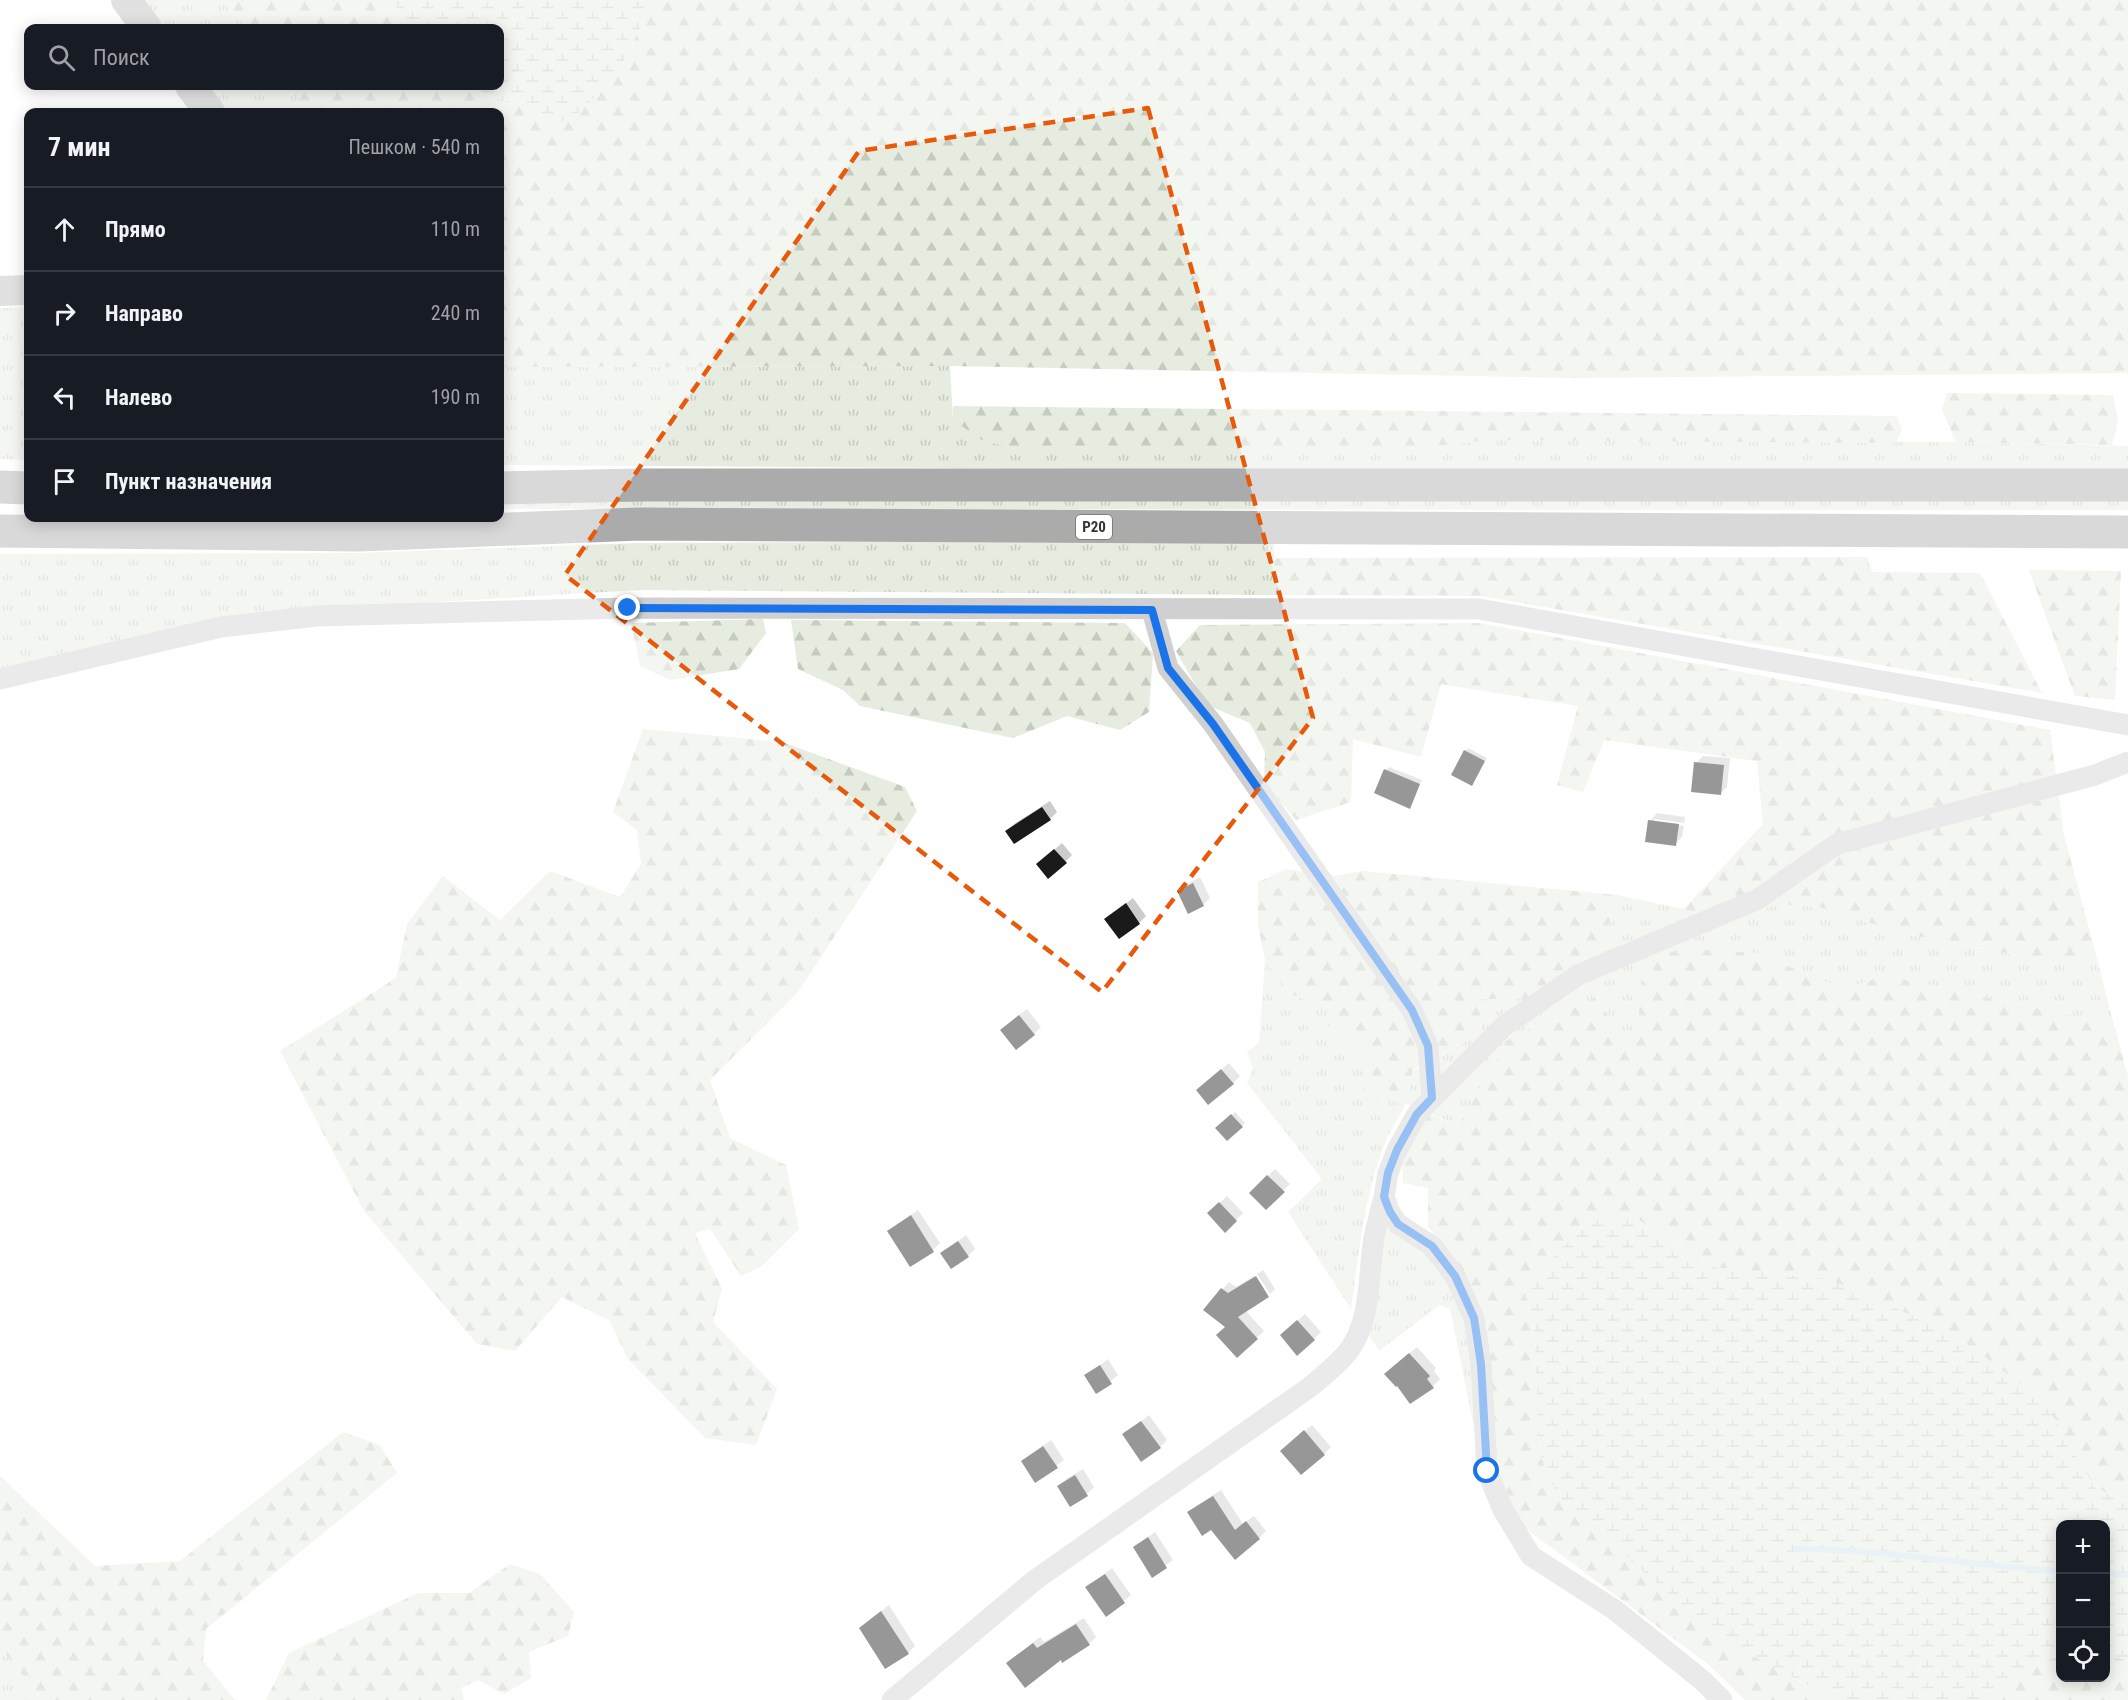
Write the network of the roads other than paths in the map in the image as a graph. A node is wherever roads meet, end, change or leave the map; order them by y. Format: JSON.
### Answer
{"nodes":[{"id":1,"x":126,"y":0,"type":"edge"},
{"id":2,"x":144,"y":24,"type":"edge"},
{"id":3,"x":193,"y":90,"type":"edge"},
{"id":4,"x":207,"y":108,"type":"edge"},
{"id":5,"x":24,"y":290,"type":"edge"},
{"id":6,"x":0,"y":291,"type":"edge"},
{"id":7,"x":2128,"y":485,"type":"edge"},
{"id":8,"x":0,"y":487,"type":"edge"},
{"id":9,"x":24,"y":488,"type":"edge"},
{"id":10,"x":504,"y":488,"type":"edge"},
{"id":11,"x":0,"y":531,"type":"edge"},
{"id":12,"x":2128,"y":532,"type":"edge"},
{"id":13,"x":1152,"y":610,"type":"junction"},
{"id":14,"x":0,"y":679,"type":"edge"},
{"id":15,"x":2128,"y":725,"type":"edge"},
{"id":16,"x":2128,"y":762,"type":"edge"},
{"id":17,"x":1432,"y":1098,"type":"junction"},
{"id":18,"x":1384,"y":1197,"type":"junction"},
{"id":19,"x":892,"y":1700,"type":"edge"},
{"id":20,"x":1722,"y":1700,"type":"edge"}],
"edges":[{"from":1,"to":2,"type":"street"},
{"from":3,"to":4,"type":"street"},
{"from":5,"to":6,"type":"street"},
{"from":7,"to":10,"type":"main road"},
{"from":8,"to":9,"type":"main road"},
{"from":11,"to":12,"type":"main road","number":"Р20"},
{"from":13,"to":14,"type":"street"},
{"from":13,"to":15,"type":"street"},
{"from":13,"to":17,"type":"street"},
{"from":16,"to":17,"type":"street"},
{"from":17,"to":18,"type":"street"},
{"from":18,"to":19,"type":"street"},
{"from":18,"to":20,"type":"street"}]}
